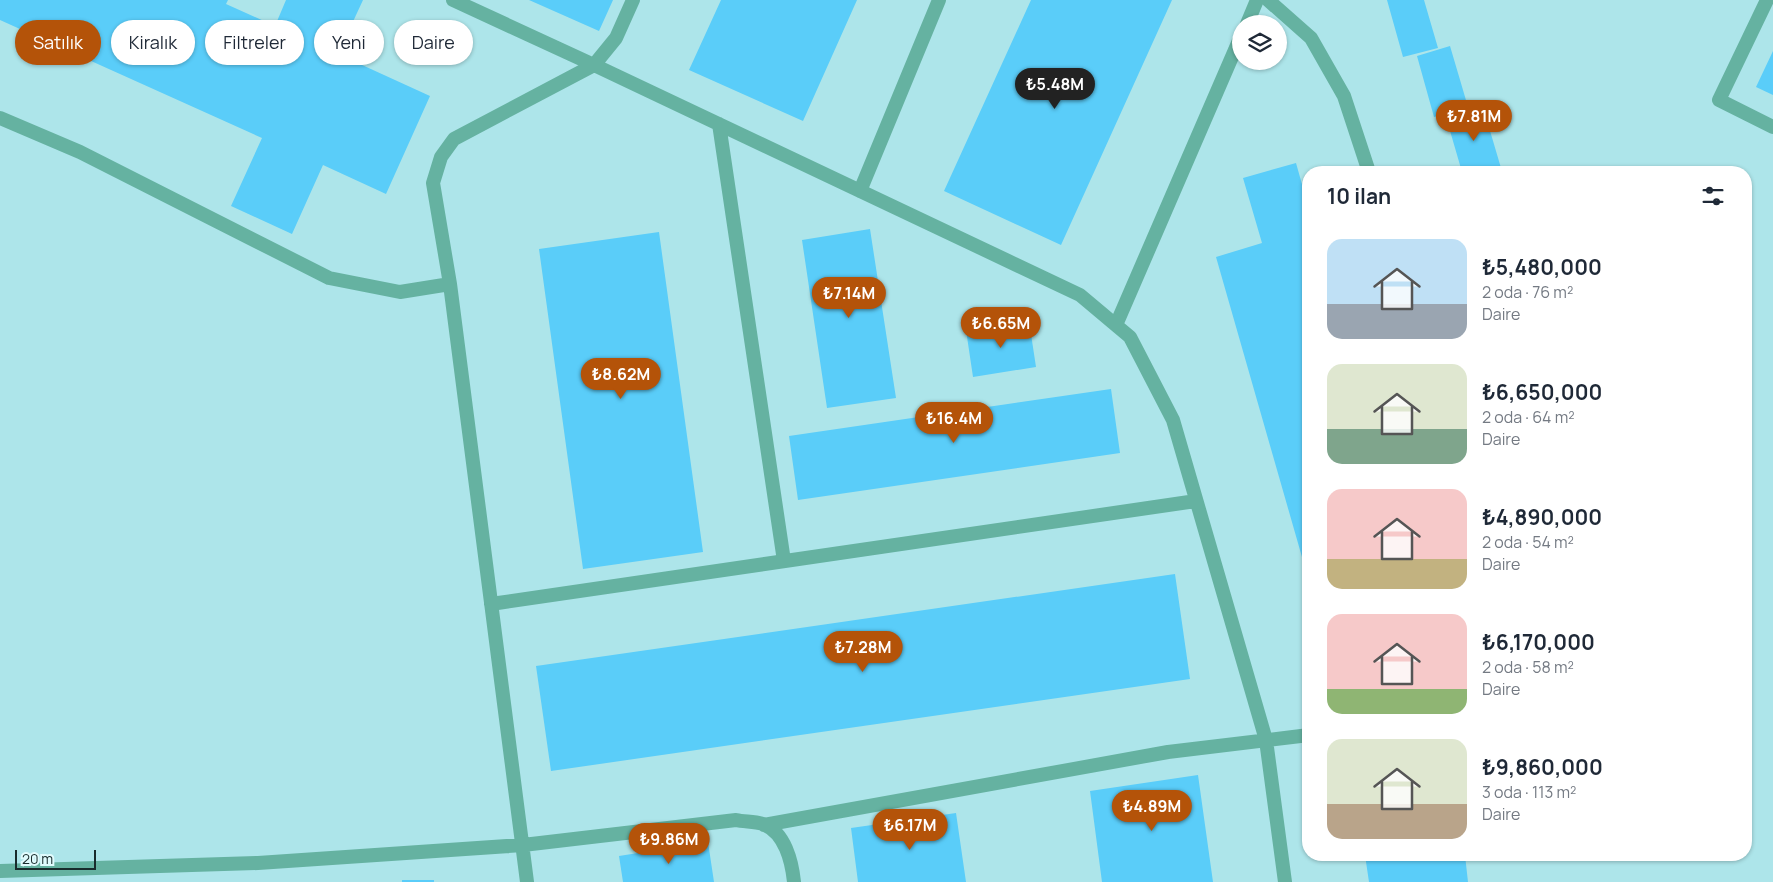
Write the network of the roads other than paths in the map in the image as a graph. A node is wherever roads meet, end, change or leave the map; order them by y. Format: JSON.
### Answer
{"nodes":[{"id":1,"x":453,"y":0,"type":"edge"},
{"id":2,"x":634,"y":0,"type":"edge"},
{"id":3,"x":939,"y":0,"type":"edge"},
{"id":4,"x":1257,"y":0,"type":"edge"},
{"id":5,"x":1268,"y":0,"type":"edge"},
{"id":6,"x":1767,"y":0,"type":"edge"},
{"id":7,"x":1251,"y":15,"type":"edge"},
{"id":8,"x":1232,"y":57,"type":"edge"},
{"id":9,"x":594,"y":65,"type":"junction"},
{"id":10,"x":0,"y":118,"type":"edge"},
{"id":11,"x":719,"y":124,"type":"junction"},
{"id":12,"x":1773,"y":127,"type":"edge"},
{"id":13,"x":1366,"y":166,"type":"edge"},
{"id":14,"x":860,"y":191,"type":"junction"},
{"id":15,"x":450,"y":284,"type":"junction"},
{"id":16,"x":1116,"y":326,"type":"junction"},
{"id":17,"x":1196,"y":500,"type":"junction"},
{"id":18,"x":784,"y":561,"type":"junction"},
{"id":19,"x":491,"y":604,"type":"junction"},
{"id":20,"x":1302,"y":736,"type":"edge"},
{"id":21,"x":1266,"y":740,"type":"junction"},
{"id":22,"x":764,"y":824,"type":"junction"},
{"id":23,"x":523,"y":845,"type":"junction"},
{"id":24,"x":0,"y":871,"type":"edge"},
{"id":25,"x":527,"y":882,"type":"edge"},
{"id":26,"x":794,"y":882,"type":"edge"},
{"id":27,"x":1285,"y":882,"type":"edge"}],
"edges":[{"from":1,"to":9,"type":"lane"},
{"from":2,"to":9,"type":"lane"},
{"from":3,"to":14,"type":"lane"},
{"from":4,"to":7,"type":"lane"},
{"from":5,"to":13,"type":"lane"},
{"from":6,"to":12,"type":"lane"},
{"from":8,"to":16,"type":"lane"},
{"from":9,"to":11,"type":"lane"},
{"from":9,"to":15,"type":"lane"},
{"from":10,"to":15,"type":"lane"},
{"from":11,"to":14,"type":"lane"},
{"from":11,"to":18,"type":"lane"},
{"from":14,"to":16,"type":"lane"},
{"from":15,"to":19,"type":"lane"},
{"from":16,"to":17,"type":"lane"},
{"from":17,"to":18,"type":"lane"},
{"from":17,"to":21,"type":"lane"},
{"from":18,"to":19,"type":"lane"},
{"from":19,"to":23,"type":"lane"},
{"from":20,"to":21,"type":"lane"},
{"from":21,"to":22,"type":"lane"},
{"from":21,"to":27,"type":"lane"},
{"from":22,"to":23,"type":"lane"},
{"from":22,"to":26,"type":"lane"},
{"from":23,"to":24,"type":"lane"},
{"from":23,"to":25,"type":"lane"}]}
